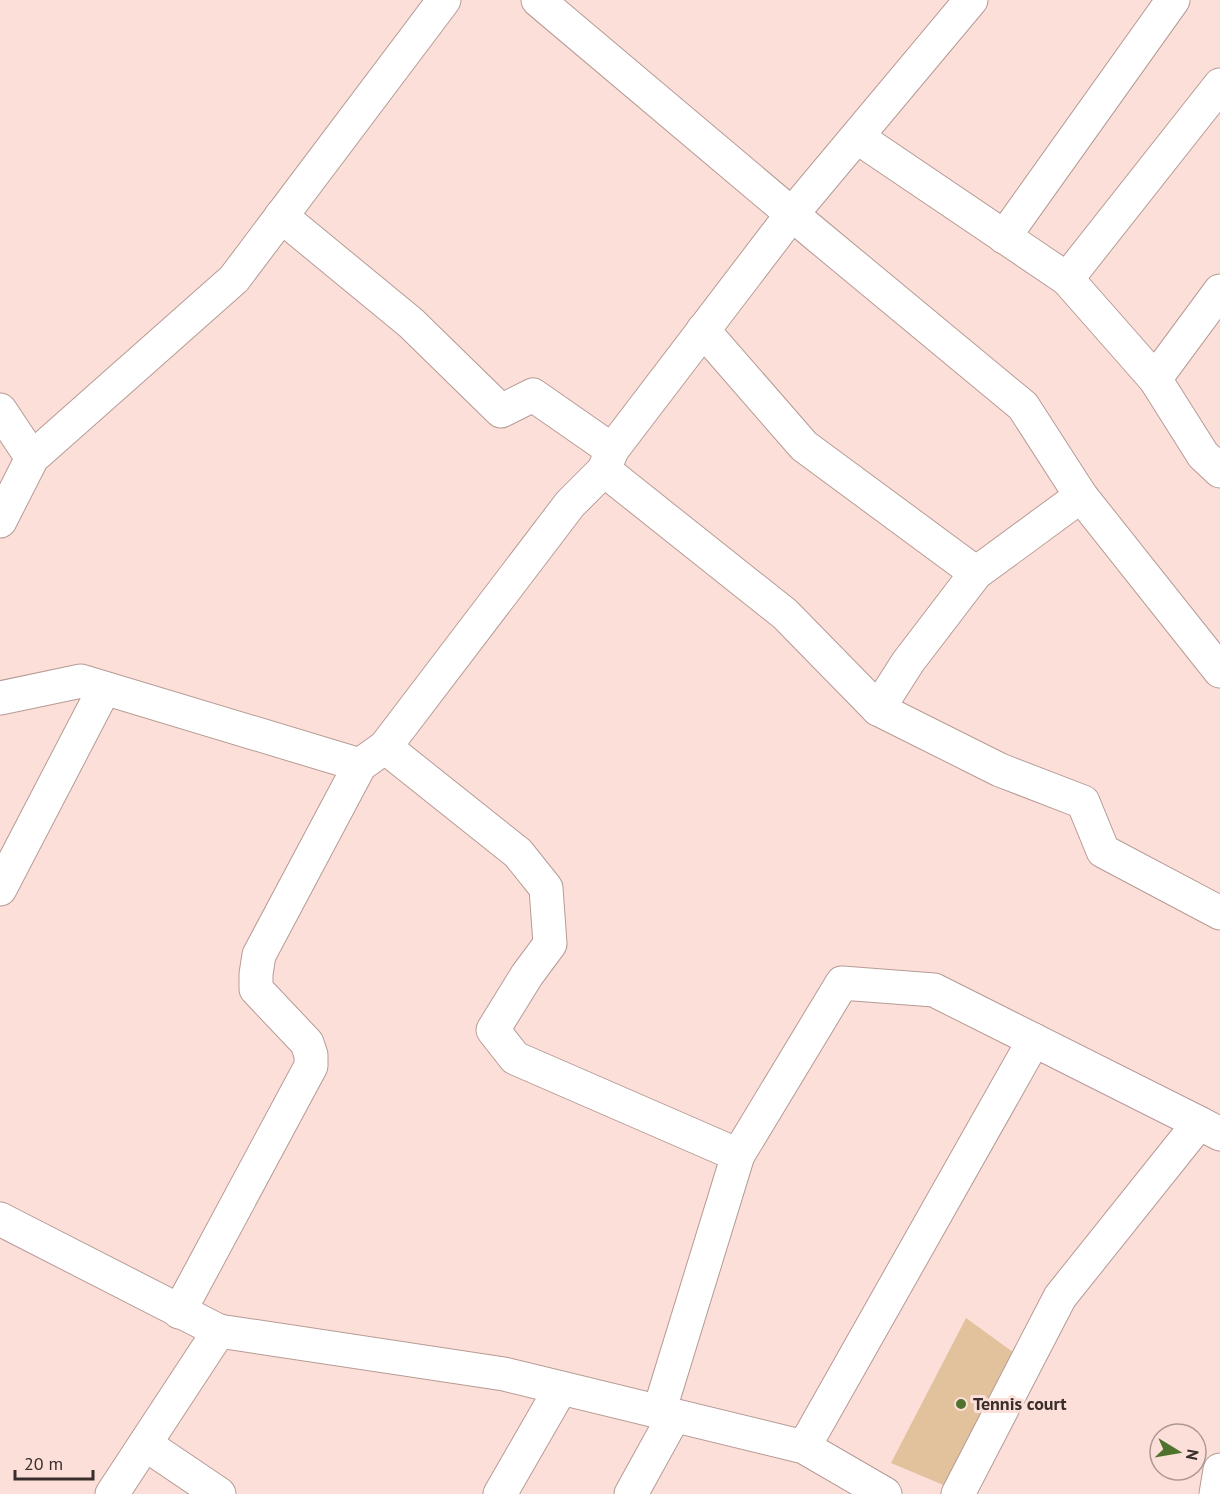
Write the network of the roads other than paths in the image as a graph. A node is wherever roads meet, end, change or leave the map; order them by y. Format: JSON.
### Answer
{"nodes":[{"id":1,"x":444,"y":0,"type":"edge"},
{"id":2,"x":538,"y":0,"type":"edge"},
{"id":3,"x":971,"y":0,"type":"edge"},
{"id":4,"x":1173,"y":0,"type":"edge"},
{"id":5,"x":1220,"y":85,"type":"edge"},
{"id":6,"x":857,"y":137,"type":"junction"},
{"id":7,"x":792,"y":214,"type":"junction"},
{"id":8,"x":281,"y":216,"type":"junction"},
{"id":9,"x":1004,"y":237,"type":"junction"},
{"id":10,"x":1067,"y":279,"type":"junction"},
{"id":11,"x":1220,"y":291,"type":"edge"},
{"id":12,"x":703,"y":330,"type":"junction"},
{"id":13,"x":1155,"y":379,"type":"junction"},
{"id":14,"x":0,"y":410,"type":"edge"},
{"id":15,"x":32,"y":458,"type":"junction"},
{"id":16,"x":608,"y":460,"type":"junction"},
{"id":17,"x":1220,"y":471,"type":"edge"},
{"id":18,"x":1081,"y":496,"type":"junction"},
{"id":19,"x":0,"y":521,"type":"edge"},
{"id":20,"x":976,"y":573,"type":"junction"},
{"id":21,"x":1219,"y":666,"type":"edge"},
{"id":22,"x":104,"y":689,"type":"junction"},
{"id":23,"x":0,"y":698,"type":"edge"},
{"id":24,"x":878,"y":709,"type":"junction"},
{"id":25,"x":372,"y":756,"type":"junction"},
{"id":26,"x":0,"y":889,"type":"edge"},
{"id":27,"x":1220,"y":913,"type":"edge"},
{"id":28,"x":1034,"y":1040,"type":"junction"},
{"id":29,"x":1210,"y":1128,"type":"edge"},
{"id":30,"x":738,"y":1155,"type":"junction"},
{"id":31,"x":0,"y":1219,"type":"edge"},
{"id":32,"x":179,"y":1312,"type":"junction"},
{"id":33,"x":219,"y":1331,"type":"junction"},
{"id":34,"x":561,"y":1388,"type":"junction"},
{"id":35,"x":666,"y":1414,"type":"junction"},
{"id":36,"x":145,"y":1444,"type":"junction"},
{"id":37,"x":804,"y":1447,"type":"junction"},
{"id":38,"x":1220,"y":1470,"type":"edge"},
{"id":39,"x":112,"y":1494,"type":"edge"},
{"id":40,"x":219,"y":1494,"type":"edge"},
{"id":41,"x":500,"y":1494,"type":"edge"},
{"id":42,"x":631,"y":1494,"type":"edge"},
{"id":43,"x":885,"y":1494,"type":"edge"},
{"id":44,"x":958,"y":1494,"type":"edge"},
{"id":45,"x":1216,"y":1494,"type":"edge"}],
"edges":[{"from":1,"to":8,"type":"street"},
{"from":2,"to":7,"type":"street"},
{"from":3,"to":6,"type":"street"},
{"from":4,"to":9,"type":"street"},
{"from":5,"to":10,"type":"street"},
{"from":6,"to":7,"type":"street"},
{"from":6,"to":9,"type":"street"},
{"from":7,"to":12,"type":"street"},
{"from":7,"to":18,"type":"street"},
{"from":8,"to":15,"type":"street"},
{"from":8,"to":16,"type":"street"},
{"from":9,"to":10,"type":"street"},
{"from":10,"to":13,"type":"street"},
{"from":11,"to":13,"type":"street"},
{"from":12,"to":16,"type":"street"},
{"from":12,"to":20,"type":"street"},
{"from":13,"to":17,"type":"street"},
{"from":14,"to":15,"type":"street"},
{"from":15,"to":19,"type":"street"},
{"from":16,"to":24,"type":"street"},
{"from":16,"to":25,"type":"street"},
{"from":18,"to":20,"type":"street"},
{"from":18,"to":21,"type":"street"},
{"from":20,"to":24,"type":"street"},
{"from":22,"to":23,"type":"street"},
{"from":22,"to":25,"type":"street"},
{"from":22,"to":26,"type":"street"},
{"from":24,"to":27,"type":"street"},
{"from":25,"to":30,"type":"street"},
{"from":25,"to":32,"type":"street"},
{"from":28,"to":29,"type":"street"},
{"from":28,"to":30,"type":"street"},
{"from":28,"to":37,"type":"street"},
{"from":29,"to":44,"type":"street"},
{"from":30,"to":35,"type":"street"},
{"from":31,"to":32,"type":"street"},
{"from":32,"to":33,"type":"street"},
{"from":33,"to":34,"type":"street"},
{"from":33,"to":36,"type":"street"},
{"from":34,"to":35,"type":"street"},
{"from":34,"to":41,"type":"street"},
{"from":35,"to":37,"type":"street"},
{"from":35,"to":42,"type":"street"},
{"from":36,"to":39,"type":"street"},
{"from":36,"to":40,"type":"street"},
{"from":37,"to":43,"type":"street"},
{"from":38,"to":45,"type":"street"}]}
